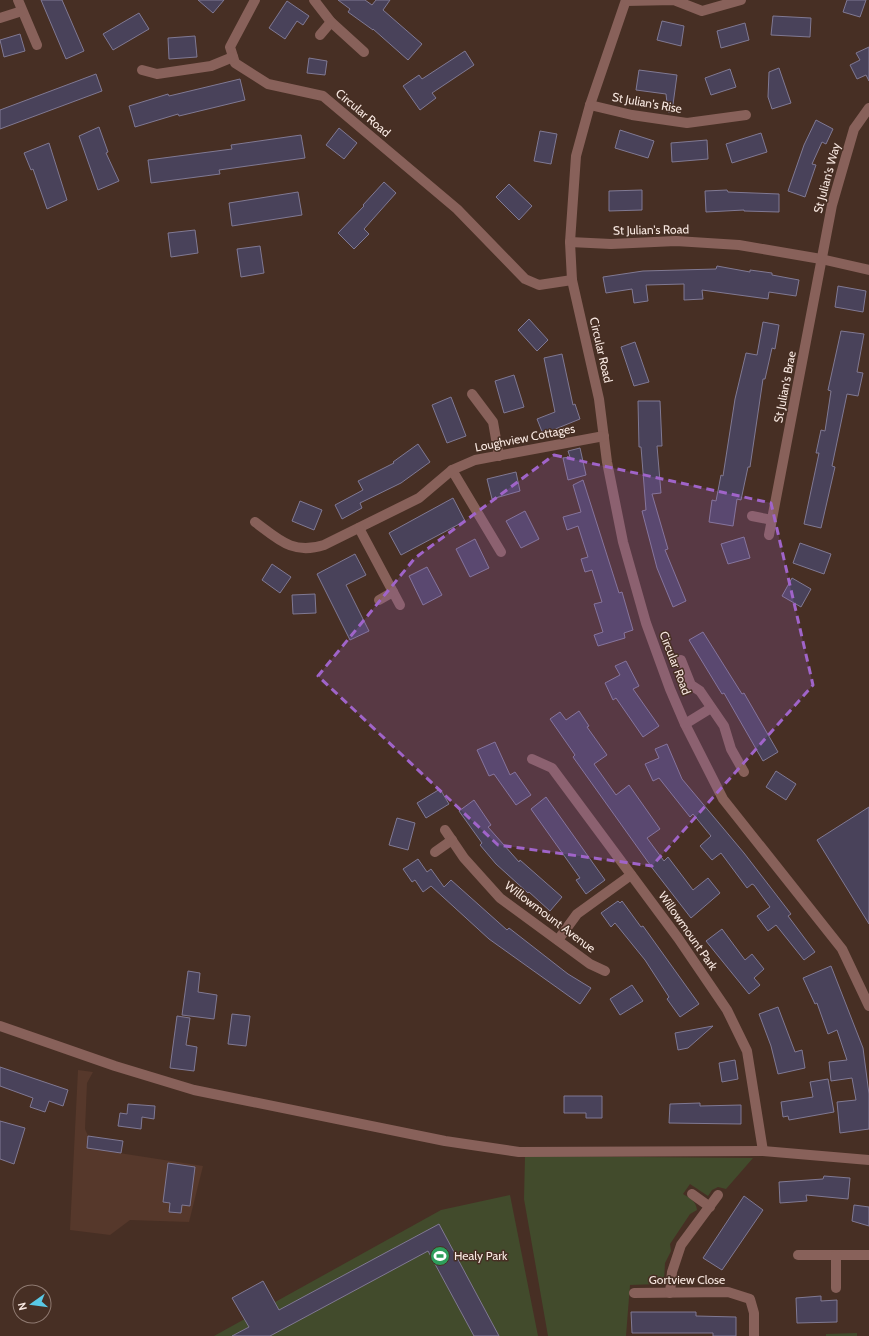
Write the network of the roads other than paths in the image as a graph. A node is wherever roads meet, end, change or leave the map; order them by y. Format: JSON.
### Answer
{"nodes":[{"id":1,"x":18,"y":0,"type":"edge"},
{"id":2,"x":255,"y":0,"type":"edge"},
{"id":3,"x":314,"y":0,"type":"edge"},
{"id":4,"x":626,"y":0,"type":"edge"},
{"id":5,"x":741,"y":0,"type":"edge"},
{"id":6,"x":22,"y":11,"type":"junction"},
{"id":7,"x":0,"y":18,"type":"edge"},
{"id":8,"x":331,"y":22,"type":"junction"},
{"id":9,"x":320,"y":35,"type":"dead end"},
{"id":10,"x":37,"y":45,"type":"dead end"},
{"id":11,"x":364,"y":52,"type":"dead end"},
{"id":12,"x":233,"y":57,"type":"junction"},
{"id":13,"x":142,"y":70,"type":"dead end"},
{"id":14,"x":590,"y":105,"type":"junction"},
{"id":15,"x":869,"y":108,"type":"edge"},
{"id":16,"x":746,"y":115,"type":"dead end"},
{"id":17,"x":570,"y":242,"type":"junction"},
{"id":18,"x":821,"y":259,"type":"junction"},
{"id":19,"x":869,"y":270,"type":"edge"},
{"id":20,"x":572,"y":280,"type":"junction"},
{"id":21,"x":472,"y":394,"type":"dead end"},
{"id":22,"x":604,"y":436,"type":"junction"},
{"id":23,"x":499,"y":456,"type":"junction"},
{"id":24,"x":452,"y":470,"type":"junction"},
{"id":25,"x":752,"y":516,"type":"dead end"},
{"id":26,"x":772,"y":520,"type":"junction"},
{"id":27,"x":255,"y":522,"type":"dead end"},
{"id":28,"x":359,"y":528,"type":"junction"},
{"id":29,"x":769,"y":535,"type":"dead end"},
{"id":30,"x":501,"y":552,"type":"dead end"},
{"id":31,"x":393,"y":592,"type":"junction"},
{"id":32,"x":379,"y":600,"type":"dead end"},
{"id":33,"x":400,"y":605,"type":"dead end"},
{"id":34,"x":681,"y":660,"type":"dead end"},
{"id":35,"x":711,"y":708,"type":"junction"},
{"id":36,"x":685,"y":724,"type":"junction"},
{"id":37,"x":532,"y":759,"type":"dead end"},
{"id":38,"x":744,"y":772,"type":"dead end"},
{"id":39,"x":445,"y":830,"type":"dead end"},
{"id":40,"x":452,"y":840,"type":"junction"},
{"id":41,"x":434,"y":852,"type":"dead end"},
{"id":42,"x":631,"y":874,"type":"junction"},
{"id":43,"x":558,"y":940,"type":"junction"},
{"id":44,"x":605,"y":971,"type":"dead end"},
{"id":45,"x":869,"y":1006,"type":"edge"},
{"id":46,"x":0,"y":1026,"type":"edge"},
{"id":47,"x":763,"y":1151,"type":"junction"},
{"id":48,"x":869,"y":1160,"type":"edge"},
{"id":49,"x":692,"y":1194,"type":"dead end"},
{"id":50,"x":718,"y":1195,"type":"dead end"},
{"id":51,"x":710,"y":1206,"type":"junction"},
{"id":52,"x":798,"y":1255,"type":"dead end"},
{"id":53,"x":836,"y":1255,"type":"junction"},
{"id":54,"x":869,"y":1255,"type":"edge"},
{"id":55,"x":836,"y":1288,"type":"dead end"},
{"id":56,"x":634,"y":1293,"type":"dead end"},
{"id":57,"x":670,"y":1293,"type":"junction"},
{"id":58,"x":754,"y":1336,"type":"edge"}],
"edges":[{"from":1,"to":6,"type":"street"},
{"from":2,"to":12,"type":"street"},
{"from":3,"to":8,"type":"street"},
{"from":4,"to":5,"type":"street"},
{"from":4,"to":14,"type":"street"},
{"from":6,"to":7,"type":"street"},
{"from":6,"to":10,"type":"street"},
{"from":8,"to":9,"type":"street"},
{"from":8,"to":11,"type":"street"},
{"from":12,"to":13,"type":"street"},
{"from":12,"to":20,"type":"street","name":"Circular Road"},
{"from":14,"to":16,"type":"street","name":"St Julian's Rise"},
{"from":14,"to":17,"type":"street"},
{"from":15,"to":18,"type":"street","name":"St Julian's Way"},
{"from":17,"to":18,"type":"street","name":"St Julian's Road"},
{"from":17,"to":20,"type":"street","name":"Circular Road"},
{"from":18,"to":19,"type":"street","name":"St Julian's Road"},
{"from":18,"to":26,"type":"street","name":"St Julian's Brae"},
{"from":20,"to":22,"type":"street","name":"Circular Road"},
{"from":21,"to":23,"type":"street"},
{"from":22,"to":23,"type":"street","name":"Loughview Cottages"},
{"from":22,"to":36,"type":"street","name":"Circular Road"},
{"from":23,"to":24,"type":"street","name":"Loughview Cottages"},
{"from":24,"to":28,"type":"street","name":"Loughview Cottages"},
{"from":24,"to":30,"type":"street"},
{"from":25,"to":26,"type":"street"},
{"from":26,"to":29,"type":"street","name":"St Julian's Brae"},
{"from":27,"to":28,"type":"street","name":"Loughview Cottages"},
{"from":28,"to":31,"type":"street"},
{"from":31,"to":32,"type":"street"},
{"from":31,"to":33,"type":"street"},
{"from":34,"to":35,"type":"street"},
{"from":35,"to":36,"type":"street"},
{"from":35,"to":38,"type":"street"},
{"from":36,"to":45,"type":"street","name":"Circular Road"},
{"from":37,"to":42,"type":"street","name":"Willowmount Park"},
{"from":39,"to":40,"type":"street","name":"Willowmount Avenue"},
{"from":40,"to":41,"type":"street"},
{"from":40,"to":43,"type":"street","name":"Willowmount Avenue"},
{"from":42,"to":43,"type":"street"},
{"from":42,"to":47,"type":"street","name":"Willowmount Park"},
{"from":43,"to":44,"type":"street","name":"Willowmount Avenue"},
{"from":46,"to":47,"type":"street"},
{"from":47,"to":48,"type":"street"},
{"from":49,"to":51,"type":"street"},
{"from":50,"to":51,"type":"street"},
{"from":51,"to":57,"type":"street"},
{"from":52,"to":53,"type":"street"},
{"from":53,"to":54,"type":"street"},
{"from":53,"to":55,"type":"street"},
{"from":56,"to":57,"type":"street","name":"Gortview Close"},
{"from":57,"to":58,"type":"street","name":"Gortview Close"}]}
